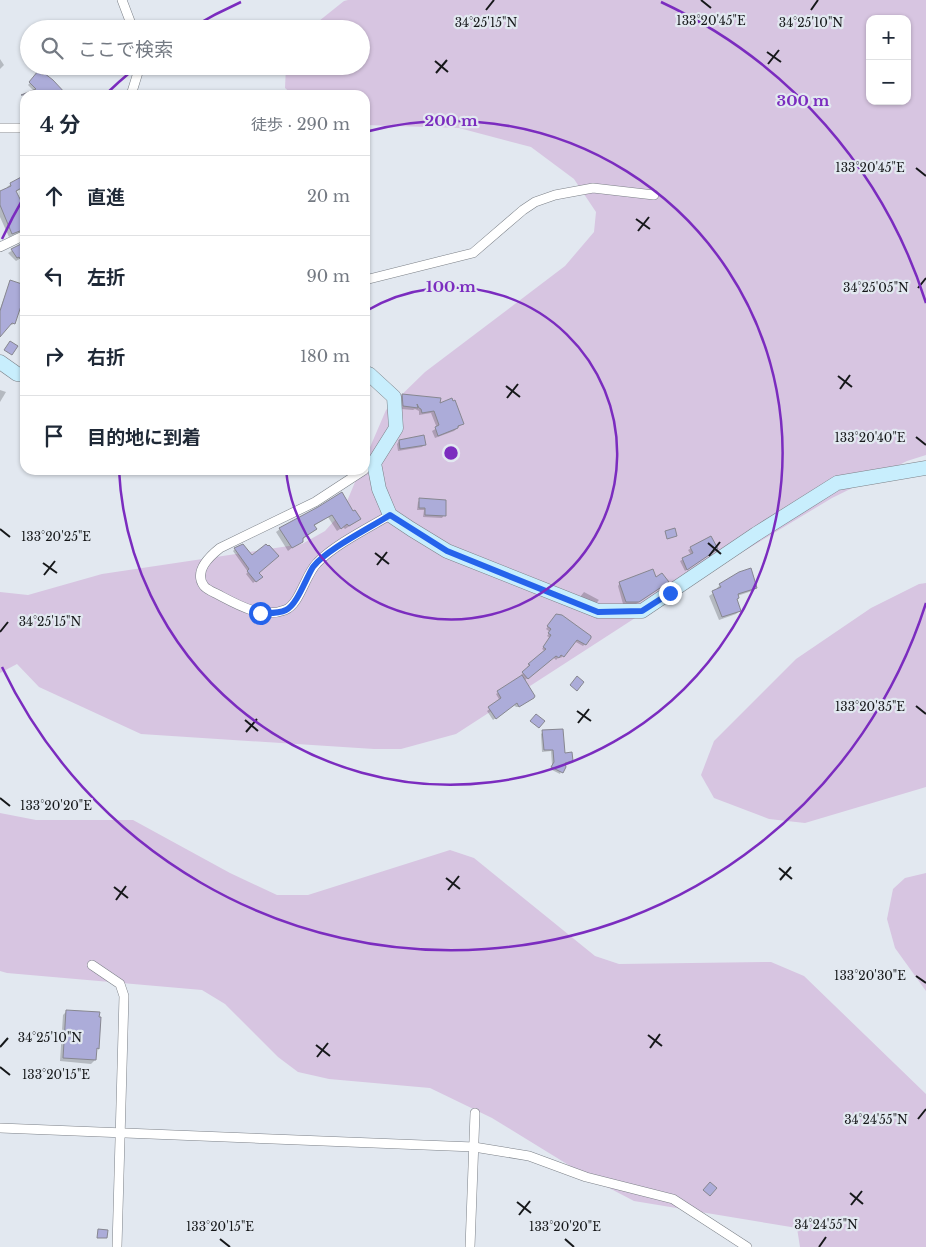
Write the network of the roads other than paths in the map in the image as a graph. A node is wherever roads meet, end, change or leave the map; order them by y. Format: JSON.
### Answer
{"nodes":[{"id":1,"x":122,"y":0,"type":"edge"},
{"id":2,"x":130,"y":20,"type":"edge"},
{"id":3,"x":137,"y":75,"type":"edge"},
{"id":4,"x":133,"y":90,"type":"edge"},
{"id":5,"x":0,"y":128,"type":"edge"},
{"id":6,"x":20,"y":128,"type":"edge"},
{"id":7,"x":654,"y":195,"type":"dead end"},
{"id":8,"x":20,"y":237,"type":"edge"},
{"id":9,"x":0,"y":247,"type":"edge"},
{"id":10,"x":370,"y":279,"type":"edge"},
{"id":11,"x":0,"y":362,"type":"edge"},
{"id":12,"x":20,"y":371,"type":"edge"},
{"id":13,"x":370,"y":375,"type":"edge"},
{"id":14,"x":370,"y":465,"type":"edge"},
{"id":15,"x":926,"y":468,"type":"edge"},
{"id":16,"x":370,"y":472,"type":"edge"},
{"id":17,"x":357,"y":475,"type":"edge"},
{"id":18,"x":390,"y":515,"type":"junction"},
{"id":19,"x":92,"y":965,"type":"dead end"},
{"id":20,"x":475,"y":1113,"type":"dead end"},
{"id":21,"x":0,"y":1128,"type":"edge"},
{"id":22,"x":121,"y":1133,"type":"junction"},
{"id":23,"x":474,"y":1147,"type":"junction"},
{"id":24,"x":117,"y":1247,"type":"edge"},
{"id":25,"x":470,"y":1247,"type":"edge"},
{"id":26,"x":747,"y":1247,"type":"edge"}],
"edges":[{"from":1,"to":2,"type":"street"},
{"from":3,"to":4,"type":"street"},
{"from":5,"to":6,"type":"street"},
{"from":7,"to":10,"type":"street"},
{"from":8,"to":9,"type":"street"},
{"from":11,"to":12,"type":"street"},
{"from":13,"to":14,"type":"street"},
{"from":15,"to":18,"type":"street"},
{"from":16,"to":18,"type":"street"},
{"from":17,"to":18,"type":"street"},
{"from":19,"to":22,"type":"street"},
{"from":20,"to":23,"type":"street"},
{"from":21,"to":22,"type":"street"},
{"from":22,"to":23,"type":"street"},
{"from":22,"to":24,"type":"street"},
{"from":23,"to":25,"type":"street"},
{"from":23,"to":26,"type":"street"}]}
